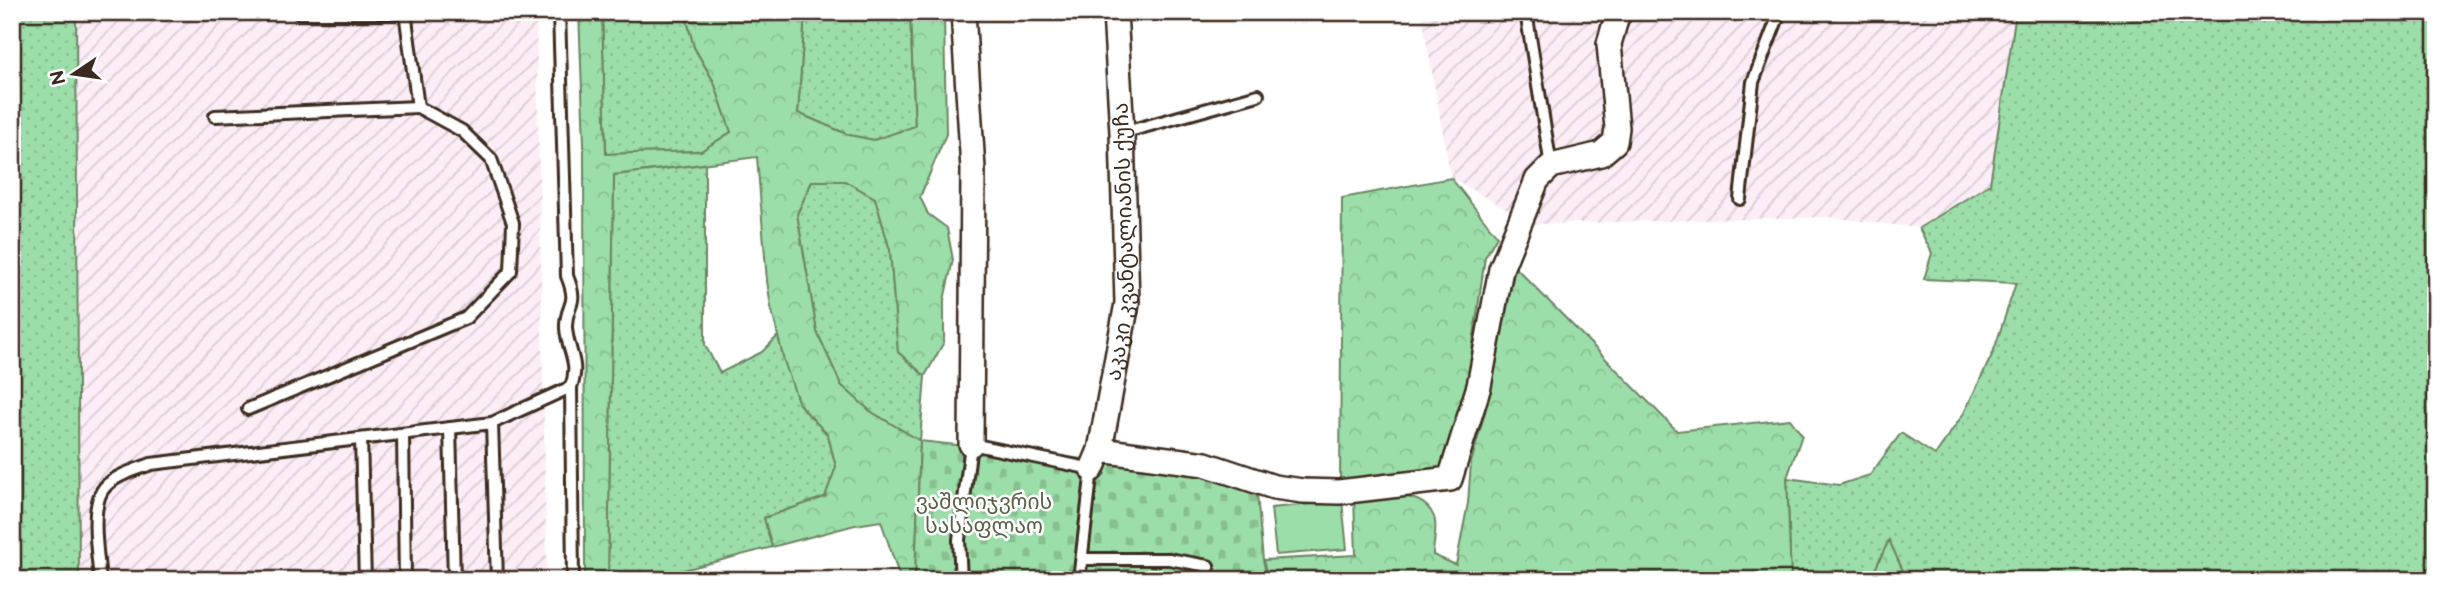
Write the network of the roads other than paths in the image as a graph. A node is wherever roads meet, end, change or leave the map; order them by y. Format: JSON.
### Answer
{"nodes":[{"id":1,"x":559,"y":12,"type":"edge"},
{"id":2,"x":963,"y":12,"type":"edge"},
{"id":3,"x":1115,"y":12,"type":"edge"},
{"id":4,"x":1526,"y":12,"type":"edge"},
{"id":5,"x":1620,"y":12,"type":"edge"},
{"id":6,"x":1780,"y":12,"type":"edge"},
{"id":7,"x":299,"y":13,"type":"edge"},
{"id":8,"x":405,"y":13,"type":"edge"},
{"id":9,"x":1258,"y":95,"type":"dead end"},
{"id":10,"x":418,"y":107,"type":"junction"},
{"id":11,"x":215,"y":116,"type":"dead end"},
{"id":12,"x":1122,"y":133,"type":"junction"},
{"id":13,"x":1550,"y":166,"type":"junction"},
{"id":14,"x":1740,"y":199,"type":"dead end"},
{"id":15,"x":571,"y":387,"type":"junction"},
{"id":16,"x":248,"y":409,"type":"dead end"},
{"id":17,"x":492,"y":423,"type":"junction"},
{"id":18,"x":450,"y":428,"type":"junction"},
{"id":19,"x":402,"y":434,"type":"junction"},
{"id":20,"x":361,"y":439,"type":"junction"},
{"id":21,"x":971,"y":444,"type":"junction"},
{"id":22,"x":1096,"y":459,"type":"junction"},
{"id":23,"x":1082,"y":559,"type":"junction"},
{"id":24,"x":100,"y":580,"type":"edge"},
{"id":25,"x":365,"y":580,"type":"edge"},
{"id":26,"x":405,"y":580,"type":"edge"},
{"id":27,"x":454,"y":580,"type":"edge"},
{"id":28,"x":497,"y":580,"type":"edge"},
{"id":29,"x":573,"y":580,"type":"edge"},
{"id":30,"x":961,"y":580,"type":"edge"},
{"id":31,"x":1079,"y":580,"type":"edge"},
{"id":32,"x":1209,"y":580,"type":"edge"}],
"edges":[{"from":1,"to":15,"type":"lane"},
{"from":2,"to":21,"type":"street"},
{"from":3,"to":12,"type":"street","name":"აკაკი კვანტალიანის ქუჩა"},
{"from":4,"to":13,"type":"lane"},
{"from":5,"to":13,"type":"street"},
{"from":6,"to":14,"type":"lane"},
{"from":7,"to":8,"type":"lane"},
{"from":8,"to":10,"type":"lane"},
{"from":9,"to":12,"type":"lane"},
{"from":10,"to":11,"type":"lane"},
{"from":10,"to":16,"type":"lane"},
{"from":12,"to":22,"type":"street","name":"აკაკი კვანტალიანის ქუჩა"},
{"from":13,"to":22,"type":"street"},
{"from":15,"to":17,"type":"lane"},
{"from":15,"to":29,"type":"lane"},
{"from":17,"to":18,"type":"lane"},
{"from":17,"to":28,"type":"lane"},
{"from":18,"to":19,"type":"lane"},
{"from":18,"to":27,"type":"lane"},
{"from":19,"to":20,"type":"lane"},
{"from":19,"to":26,"type":"lane"},
{"from":20,"to":24,"type":"lane"},
{"from":20,"to":25,"type":"lane"},
{"from":21,"to":22,"type":"lane"},
{"from":21,"to":30,"type":"lane"},
{"from":22,"to":23,"type":"lane"},
{"from":23,"to":31,"type":"lane"},
{"from":23,"to":32,"type":"lane"}]}
